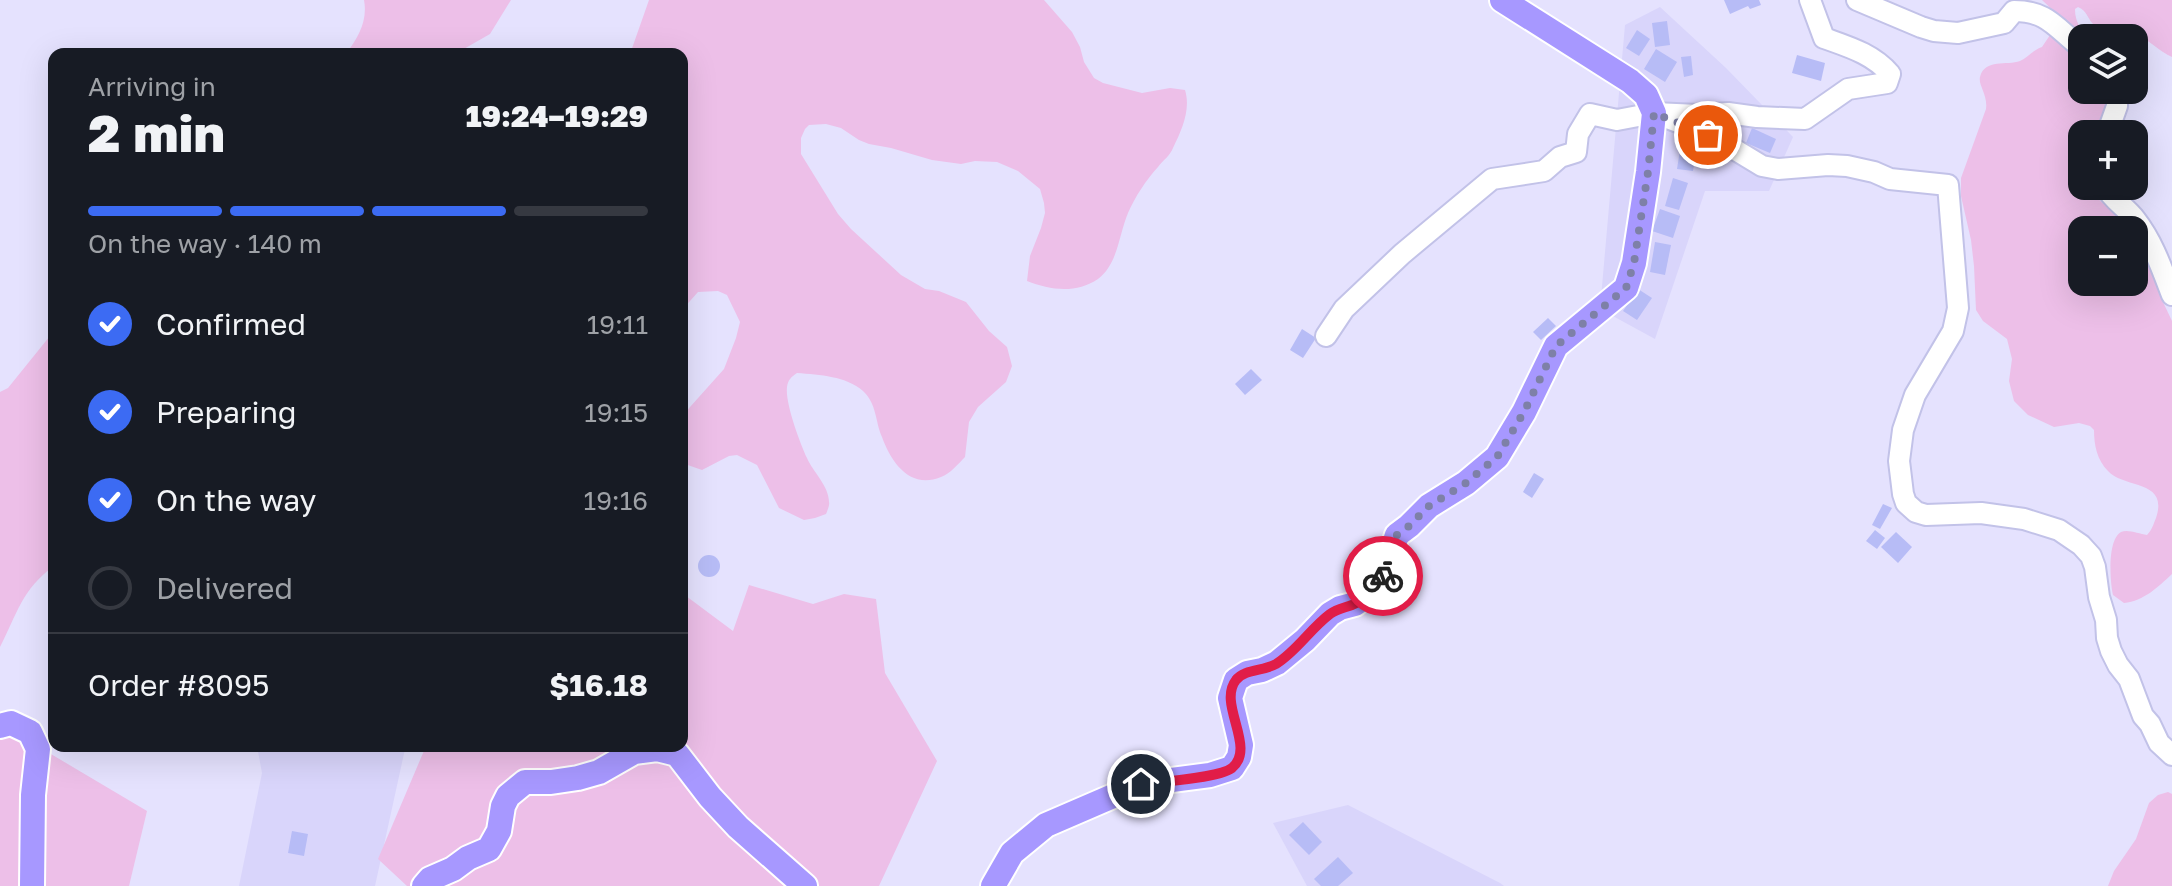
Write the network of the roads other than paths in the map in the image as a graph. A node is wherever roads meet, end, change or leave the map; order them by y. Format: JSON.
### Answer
{"nodes":[{"id":1,"x":1502,"y":0,"type":"edge"},
{"id":2,"x":1810,"y":0,"type":"edge"},
{"id":3,"x":1857,"y":0,"type":"edge"},
{"id":4,"x":2068,"y":36,"type":"edge"},
{"id":5,"x":1654,"y":113,"type":"junction"},
{"id":6,"x":2115,"y":200,"type":"edge"},
{"id":7,"x":2172,"y":295,"type":"edge"},
{"id":8,"x":1326,"y":336,"type":"dead end"},
{"id":9,"x":0,"y":726,"type":"edge"},
{"id":10,"x":634,"y":752,"type":"edge"},
{"id":11,"x":669,"y":752,"type":"edge"},
{"id":12,"x":2172,"y":755,"type":"edge"},
{"id":13,"x":32,"y":886,"type":"edge"},
{"id":14,"x":424,"y":886,"type":"edge"},
{"id":15,"x":805,"y":886,"type":"edge"},
{"id":16,"x":993,"y":886,"type":"edge"}],
"edges":[{"from":1,"to":5,"type":"main road"},
{"from":2,"to":5,"type":"street"},
{"from":3,"to":4,"type":"street"},
{"from":5,"to":8,"type":"street"},
{"from":5,"to":12,"type":"street"},
{"from":5,"to":16,"type":"main road"},
{"from":6,"to":7,"type":"street"},
{"from":9,"to":13,"type":"main road"},
{"from":10,"to":14,"type":"main road"},
{"from":11,"to":15,"type":"main road"}]}
